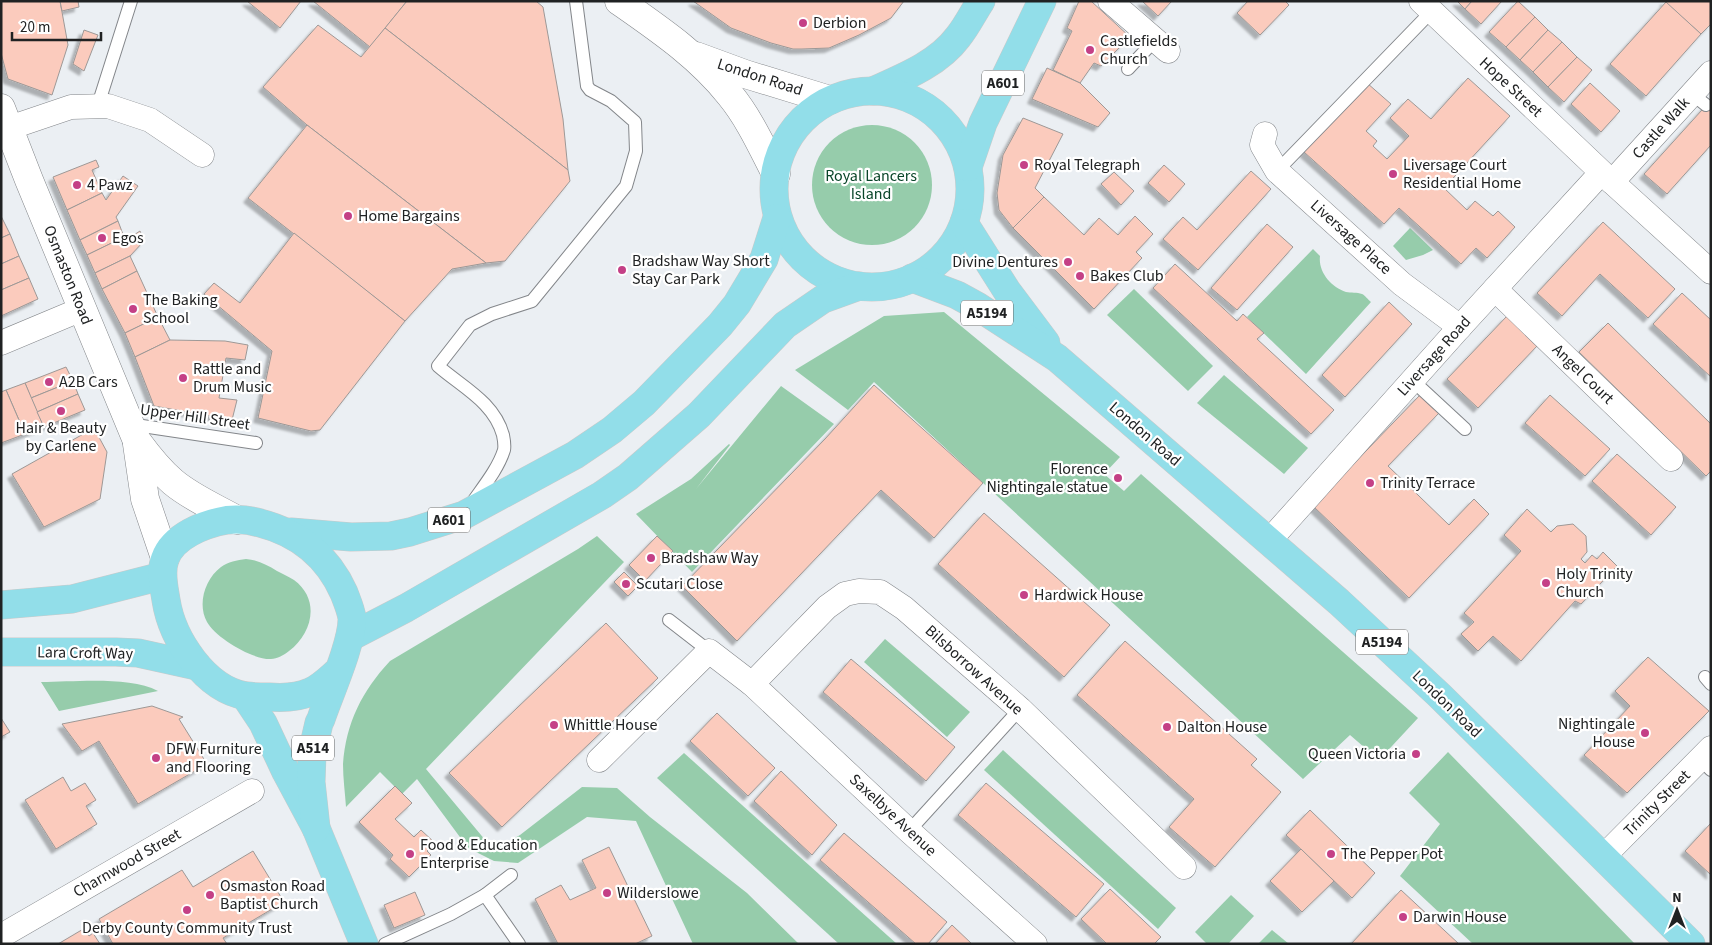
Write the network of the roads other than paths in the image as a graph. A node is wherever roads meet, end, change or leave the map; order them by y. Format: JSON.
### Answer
{"nodes":[{"id":1,"x":131,"y":1,"type":"edge"},
{"id":2,"x":576,"y":1,"type":"edge"},
{"id":3,"x":619,"y":1,"type":"edge"},
{"id":4,"x":981,"y":1,"type":"edge"},
{"id":5,"x":1042,"y":1,"type":"edge"},
{"id":6,"x":1110,"y":1,"type":"edge"},
{"id":7,"x":1426,"y":6,"type":"edge"},
{"id":8,"x":1161,"y":45,"type":"joint"},
{"id":9,"x":690,"y":54,"type":"junction"},
{"id":10,"x":1128,"y":70,"type":"dead end"},
{"id":11,"x":1711,"y":73,"type":"edge"},
{"id":12,"x":873,"y":91,"type":"junction"},
{"id":13,"x":830,"y":100,"type":"junction"},
{"id":14,"x":98,"y":105,"type":"junction"},
{"id":15,"x":5,"y":118,"type":"edge"},
{"id":16,"x":1266,"y":134,"type":"dead end"},
{"id":17,"x":202,"y":155,"type":"dead end"},
{"id":18,"x":968,"y":167,"type":"junction"},
{"id":19,"x":1277,"y":171,"type":"junction"},
{"id":20,"x":776,"y":174,"type":"junction"},
{"id":21,"x":1607,"y":178,"type":"junction"},
{"id":22,"x":777,"y":218,"type":"junction"},
{"id":23,"x":964,"y":223,"type":"junction"},
{"id":24,"x":1711,"y":272,"type":"edge"},
{"id":25,"x":912,"y":278,"type":"junction"},
{"id":26,"x":859,"y":286,"type":"junction"},
{"id":27,"x":1495,"y":288,"type":"junction"},
{"id":28,"x":82,"y":309,"type":"junction"},
{"id":29,"x":1460,"y":327,"type":"junction"},
{"id":30,"x":1,"y":343,"type":"edge"},
{"id":31,"x":1057,"y":358,"type":"junction"},
{"id":32,"x":1412,"y":380,"type":"junction"},
{"id":33,"x":1465,"y":429,"type":"dead end"},
{"id":34,"x":133,"y":433,"type":"junction"},
{"id":35,"x":256,"y":443,"type":"dead end"},
{"id":36,"x":1671,"y":459,"type":"dead end"},
{"id":37,"x":464,"y":515,"type":"junction"},
{"id":38,"x":237,"y":520,"type":"junction"},
{"id":39,"x":283,"y":531,"type":"junction"},
{"id":40,"x":1269,"y":541,"type":"junction"},
{"id":41,"x":164,"y":567,"type":"junction"},
{"id":42,"x":1,"y":605,"type":"edge"},
{"id":43,"x":670,"y":620,"type":"dead end"},
{"id":44,"x":350,"y":637,"type":"junction"},
{"id":45,"x":708,"y":651,"type":"junction"},
{"id":46,"x":1,"y":652,"type":"edge"},
{"id":47,"x":197,"y":666,"type":"junction"},
{"id":48,"x":337,"y":672,"type":"junction"},
{"id":49,"x":752,"y":684,"type":"junction"},
{"id":50,"x":245,"y":696,"type":"junction"},
{"id":51,"x":1020,"y":709,"type":"junction"},
{"id":52,"x":1707,"y":759,"type":"edge"},
{"id":53,"x":599,"y":760,"type":"dead end"},
{"id":54,"x":252,"y":791,"type":"dead end"},
{"id":55,"x":316,"y":828,"type":"junction"},
{"id":56,"x":909,"y":831,"type":"junction"},
{"id":57,"x":1603,"y":857,"type":"junction"},
{"id":58,"x":1184,"y":867,"type":"dead end"},
{"id":59,"x":511,"y":876,"type":"dead end"},
{"id":60,"x":485,"y":895,"type":"junction"},
{"id":61,"x":1,"y":936,"type":"edge"},
{"id":62,"x":364,"y":944,"type":"edge"},
{"id":63,"x":385,"y":944,"type":"edge"},
{"id":64,"x":520,"y":944,"type":"edge"},
{"id":65,"x":1035,"y":944,"type":"edge"},
{"id":66,"x":1690,"y":944,"type":"edge"}],
"edges":[{"from":1,"to":14,"type":"lane"},
{"from":2,"to":37,"type":"lane"},
{"from":3,"to":9,"type":"street","name":"London Road"},
{"from":4,"to":12,"type":"main road","number":"A601"},
{"from":5,"to":18,"type":"main road","number":"A601"},
{"from":6,"to":8,"type":"street"},
{"from":7,"to":19,"type":"lane"},
{"from":7,"to":21,"type":"street","name":"Hope Street"},
{"from":8,"to":10,"type":"lane"},
{"from":9,"to":13,"type":"street","name":"London Road"},
{"from":9,"to":20,"type":"street","name":"London Road"},
{"from":11,"to":21,"type":"street","name":"Castle Walk"},
{"from":12,"to":13,"type":"main road","number":"A601"},
{"from":12,"to":18,"type":"main road","number":"A601"},
{"from":13,"to":20,"type":"main road","number":"A601"},
{"from":14,"to":15,"type":"street"},
{"from":14,"to":17,"type":"street"},
{"from":15,"to":28,"type":"street","name":"Osmaston Road"},
{"from":16,"to":19,"type":"street","name":"Liversage Place"},
{"from":18,"to":23,"type":"main road","number":"A601"},
{"from":19,"to":29,"type":"street","name":"Liversage Place"},
{"from":20,"to":22,"type":"main road","number":"A601"},
{"from":21,"to":24,"type":"street","name":"Hope Street"},
{"from":21,"to":27,"type":"street","name":"Liversage Road"},
{"from":22,"to":26,"type":"main road","number":"A601"},
{"from":22,"to":37,"type":"main road","number":"A601"},
{"from":23,"to":25,"type":"main road","number":"A601"},
{"from":23,"to":31,"type":"main road","name":"London Road"},
{"from":25,"to":26,"type":"main road","number":"A601"},
{"from":25,"to":31,"type":"main road","name":"London Road","number":"A5194"},
{"from":26,"to":44,"type":"main road","number":"A601"},
{"from":27,"to":29,"type":"street","name":"Liversage Road"},
{"from":27,"to":36,"type":"street","name":"Angel Court"},
{"from":28,"to":30,"type":"street"},
{"from":28,"to":34,"type":"street","name":"Osmaston Road"},
{"from":29,"to":32,"type":"street","name":"Liversage Road"},
{"from":31,"to":40,"type":"main road","name":"London Road","number":"A5194"},
{"from":32,"to":33,"type":"lane"},
{"from":32,"to":40,"type":"street","name":"Liversage Road"},
{"from":34,"to":35,"type":"lane","name":"Upper Hill Street"},
{"from":34,"to":38,"type":"street","name":"Osmaston Road"},
{"from":34,"to":41,"type":"street","name":"Osmaston Road"},
{"from":37,"to":39,"type":"main road","number":"A601"},
{"from":38,"to":39,"type":"main road"},
{"from":38,"to":41,"type":"main road"},
{"from":39,"to":44,"type":"main road"},
{"from":40,"to":57,"type":"main road","name":"London Road","number":"A5194"},
{"from":41,"to":42,"type":"main road"},
{"from":41,"to":47,"type":"main road"},
{"from":43,"to":45,"type":"lane"},
{"from":44,"to":48,"type":"main road"},
{"from":45,"to":49,"type":"street","name":"Saxelbye Avenue"},
{"from":45,"to":53,"type":"street"},
{"from":46,"to":47,"type":"main road","name":"Lara Croft Way"},
{"from":47,"to":50,"type":"main road"},
{"from":48,"to":50,"type":"main road"},
{"from":48,"to":55,"type":"main road","number":"A514"},
{"from":49,"to":51,"type":"street","name":"Bilsborrow Avenue"},
{"from":49,"to":56,"type":"street","name":"Saxelbye Avenue"},
{"from":50,"to":55,"type":"main road","number":"A514"},
{"from":51,"to":56,"type":"lane"},
{"from":51,"to":58,"type":"street","name":"Bilsborrow Avenue"},
{"from":52,"to":57,"type":"street","name":"Trinity Street"},
{"from":54,"to":61,"type":"street","name":"Charnwood Street"},
{"from":55,"to":62,"type":"main road","number":"A514"},
{"from":56,"to":65,"type":"street","name":"Saxelbye Avenue"},
{"from":57,"to":66,"type":"main road","name":"London Road","number":"A5194"},
{"from":59,"to":60,"type":"lane"},
{"from":60,"to":63,"type":"lane"},
{"from":60,"to":64,"type":"lane"}]}
